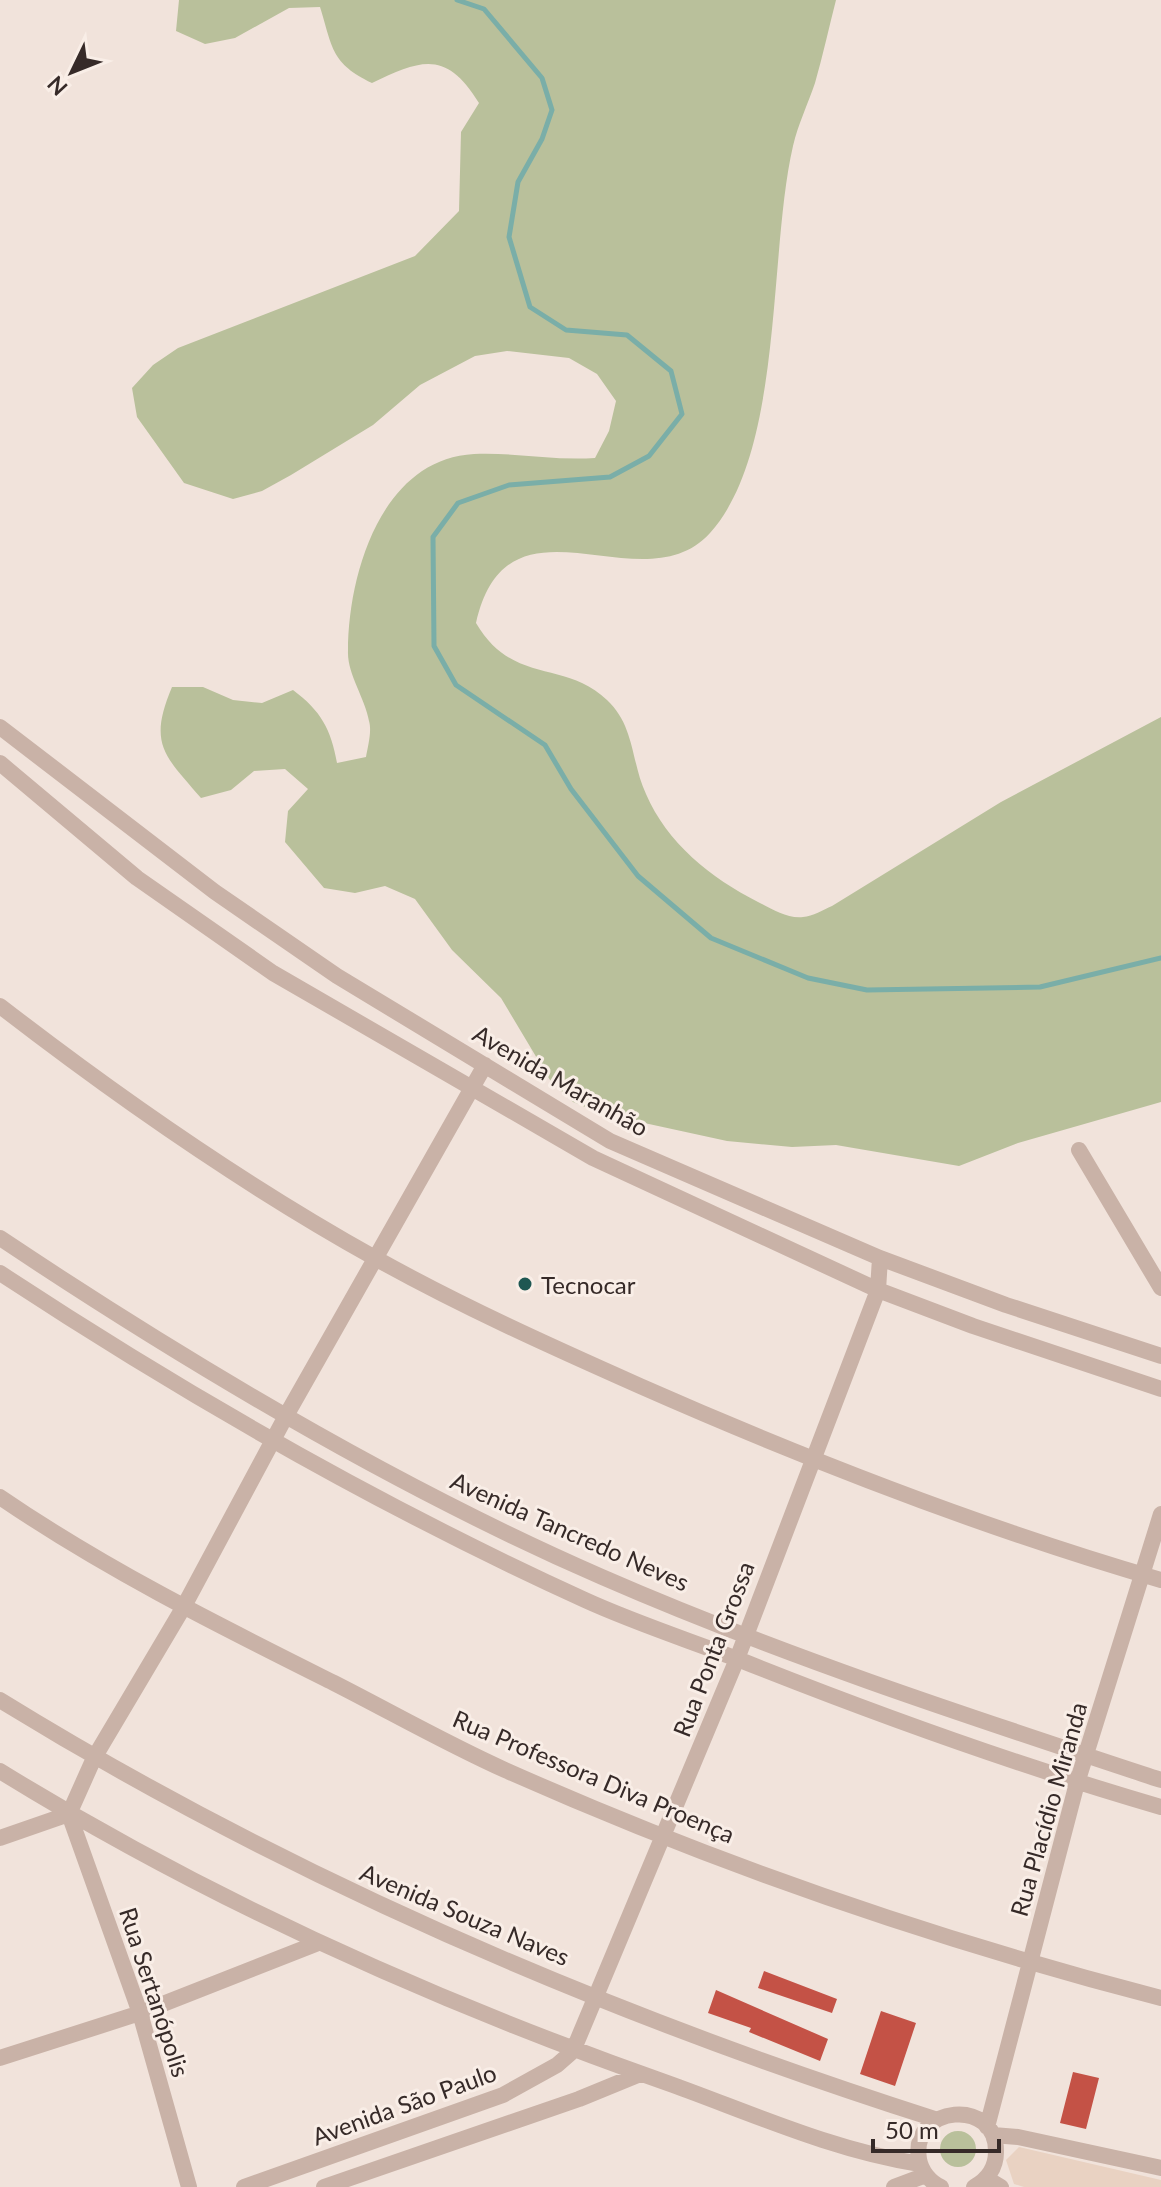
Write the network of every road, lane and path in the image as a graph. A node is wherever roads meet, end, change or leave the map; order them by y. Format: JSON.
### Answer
{"nodes":[{"id":1,"x":0,"y":727,"type":"edge"},
{"id":2,"x":22,"y":743,"type":"junction"},
{"id":3,"x":2,"y":769,"type":"edge"},
{"id":4,"x":0,"y":1006,"type":"edge"},
{"id":5,"x":485,"y":1065,"type":"junction"},
{"id":6,"x":473,"y":1092,"type":"junction"},
{"id":7,"x":1079,"y":1150,"type":"dead end"},
{"id":8,"x":0,"y":1238,"type":"edge"},
{"id":9,"x":374,"y":1258,"type":"junction"},
{"id":10,"x":880,"y":1258,"type":"junction"},
{"id":11,"x":0,"y":1273,"type":"edge"},
{"id":12,"x":1161,"y":1288,"type":"edge"},
{"id":13,"x":878,"y":1290,"type":"junction"},
{"id":14,"x":1161,"y":1356,"type":"edge"},
{"id":15,"x":1161,"y":1389,"type":"edge"},
{"id":16,"x":287,"y":1414,"type":"junction"},
{"id":17,"x":272,"y":1441,"type":"junction"},
{"id":18,"x":812,"y":1461,"type":"junction"},
{"id":19,"x":0,"y":1497,"type":"edge"},
{"id":20,"x":1161,"y":1514,"type":"edge"},
{"id":21,"x":1143,"y":1575,"type":"junction"},
{"id":22,"x":1161,"y":1580,"type":"edge"},
{"id":23,"x":183,"y":1608,"type":"junction"},
{"id":24,"x":744,"y":1632,"type":"junction"},
{"id":25,"x":737,"y":1659,"type":"junction"},
{"id":26,"x":0,"y":1700,"type":"edge"},
{"id":27,"x":1086,"y":1755,"type":"junction"},
{"id":28,"x":94,"y":1758,"type":"junction"},
{"id":29,"x":0,"y":1771,"type":"edge"},
{"id":30,"x":1161,"y":1780,"type":"edge"},
{"id":31,"x":1077,"y":1783,"type":"junction"},
{"id":32,"x":1161,"y":1807,"type":"edge"},
{"id":33,"x":69,"y":1814,"type":"junction"},
{"id":34,"x":665,"y":1837,"type":"junction"},
{"id":35,"x":0,"y":1838,"type":"edge"},
{"id":36,"x":318,"y":1943,"type":"junction"},
{"id":37,"x":1030,"y":1964,"type":"junction"},
{"id":38,"x":597,"y":1996,"type":"junction"},
{"id":39,"x":1161,"y":1998,"type":"edge"},
{"id":40,"x":140,"y":2013,"type":"junction"},
{"id":41,"x":573,"y":2051,"type":"junction"},
{"id":42,"x":0,"y":2058,"type":"edge"},
{"id":43,"x":640,"y":2074,"type":"junction"},
{"id":44,"x":935,"y":2119,"type":"junction"},
{"id":45,"x":990,"y":2127,"type":"junction"},
{"id":46,"x":1161,"y":2168,"type":"edge"},
{"id":47,"x":923,"y":2170,"type":"junction"},
{"id":48,"x":979,"y":2184,"type":"edge"},
{"id":49,"x":189,"y":2187,"type":"edge"},
{"id":50,"x":244,"y":2187,"type":"edge"},
{"id":51,"x":324,"y":2187,"type":"edge"},
{"id":52,"x":894,"y":2187,"type":"edge"},
{"id":53,"x":941,"y":2187,"type":"edge"},
{"id":54,"x":1001,"y":2187,"type":"edge"}],
"edges":[{"from":1,"to":2,"type":"street","name":"Avenida Maranhão"},
{"from":2,"to":3,"type":"street"},
{"from":2,"to":5,"type":"street","name":"Avenida Maranhão"},
{"from":3,"to":6,"type":"street","name":"Avenida Maranhão"},
{"from":4,"to":9,"type":"street"},
{"from":5,"to":6,"type":"street"},
{"from":5,"to":10,"type":"street","name":"Avenida Maranhão"},
{"from":6,"to":9,"type":"street"},
{"from":6,"to":13,"type":"street","name":"Avenida Maranhão"},
{"from":7,"to":12,"type":"street"},
{"from":8,"to":16,"type":"street","name":"Avenida Tancredo Neves"},
{"from":9,"to":16,"type":"street"},
{"from":9,"to":18,"type":"street"},
{"from":10,"to":13,"type":"street","name":"Rua Ponta Grossa"},
{"from":10,"to":14,"type":"street","name":"Avenida Maranhão"},
{"from":11,"to":17,"type":"street"},
{"from":13,"to":15,"type":"street","name":"Avenida Maranhão"},
{"from":13,"to":18,"type":"street","name":"Rua Ponta Grossa"},
{"from":16,"to":17,"type":"street"},
{"from":16,"to":24,"type":"street","name":"Avenida Tancredo Neves"},
{"from":17,"to":23,"type":"street"},
{"from":17,"to":25,"type":"street"},
{"from":18,"to":21,"type":"street"},
{"from":18,"to":24,"type":"street","name":"Rua Ponta Grossa"},
{"from":19,"to":23,"type":"street","name":"Rua Professora Diva Proença"},
{"from":20,"to":21,"type":"street","name":"Rua Placídio Miranda"},
{"from":21,"to":22,"type":"street"},
{"from":21,"to":27,"type":"street","name":"Rua Placídio Miranda"},
{"from":23,"to":28,"type":"street"},
{"from":23,"to":34,"type":"street","name":"Rua Professora Diva Proença"},
{"from":24,"to":25,"type":"street","name":"Rua Ponta Grossa"},
{"from":24,"to":27,"type":"street","name":"Avenida Tancredo Neves"},
{"from":25,"to":31,"type":"street"},
{"from":25,"to":34,"type":"street","name":"Rua Ponta Grossa"},
{"from":26,"to":28,"type":"street","name":"Avenida Souza Naves"},
{"from":27,"to":30,"type":"street","name":"Avenida Tancredo Neves"},
{"from":27,"to":31,"type":"street","name":"Rua Placídio Miranda"},
{"from":28,"to":33,"type":"street"},
{"from":28,"to":38,"type":"street","name":"Avenida Souza Naves"},
{"from":29,"to":33,"type":"street"},
{"from":31,"to":32,"type":"street"},
{"from":31,"to":37,"type":"street","name":"Rua Placídio Miranda"},
{"from":33,"to":35,"type":"street"},
{"from":33,"to":36,"type":"street"},
{"from":33,"to":40,"type":"street","name":"Rua Sertanópolis"},
{"from":34,"to":37,"type":"street","name":"Rua Professora Diva Proença"},
{"from":34,"to":38,"type":"street","name":"Rua Ponta Grossa"},
{"from":36,"to":40,"type":"street"},
{"from":36,"to":41,"type":"street"},
{"from":37,"to":39,"type":"street","name":"Rua Professora Diva Proença"},
{"from":37,"to":45,"type":"street","name":"Rua Placídio Miranda"},
{"from":38,"to":41,"type":"street","name":"Rua Ponta Grossa"},
{"from":38,"to":44,"type":"street","name":"Avenida Souza Naves"},
{"from":40,"to":42,"type":"street"},
{"from":40,"to":49,"type":"street","name":"Rua Sertanópolis"},
{"from":41,"to":43,"type":"street"},
{"from":41,"to":50,"type":"street","name":"Avenida São Paulo"},
{"from":43,"to":47,"type":"street"},
{"from":43,"to":51,"type":"street"},
{"from":44,"to":45,"type":"street","name":"Avenida Souza Naves"},
{"from":44,"to":47,"type":"street"},
{"from":45,"to":46,"type":"street"},
{"from":45,"to":48,"type":"street","name":"Rua Placídio Miranda"},
{"from":47,"to":52,"type":"street"},
{"from":47,"to":53,"type":"street"},
{"from":48,"to":54,"type":"street"}]}
